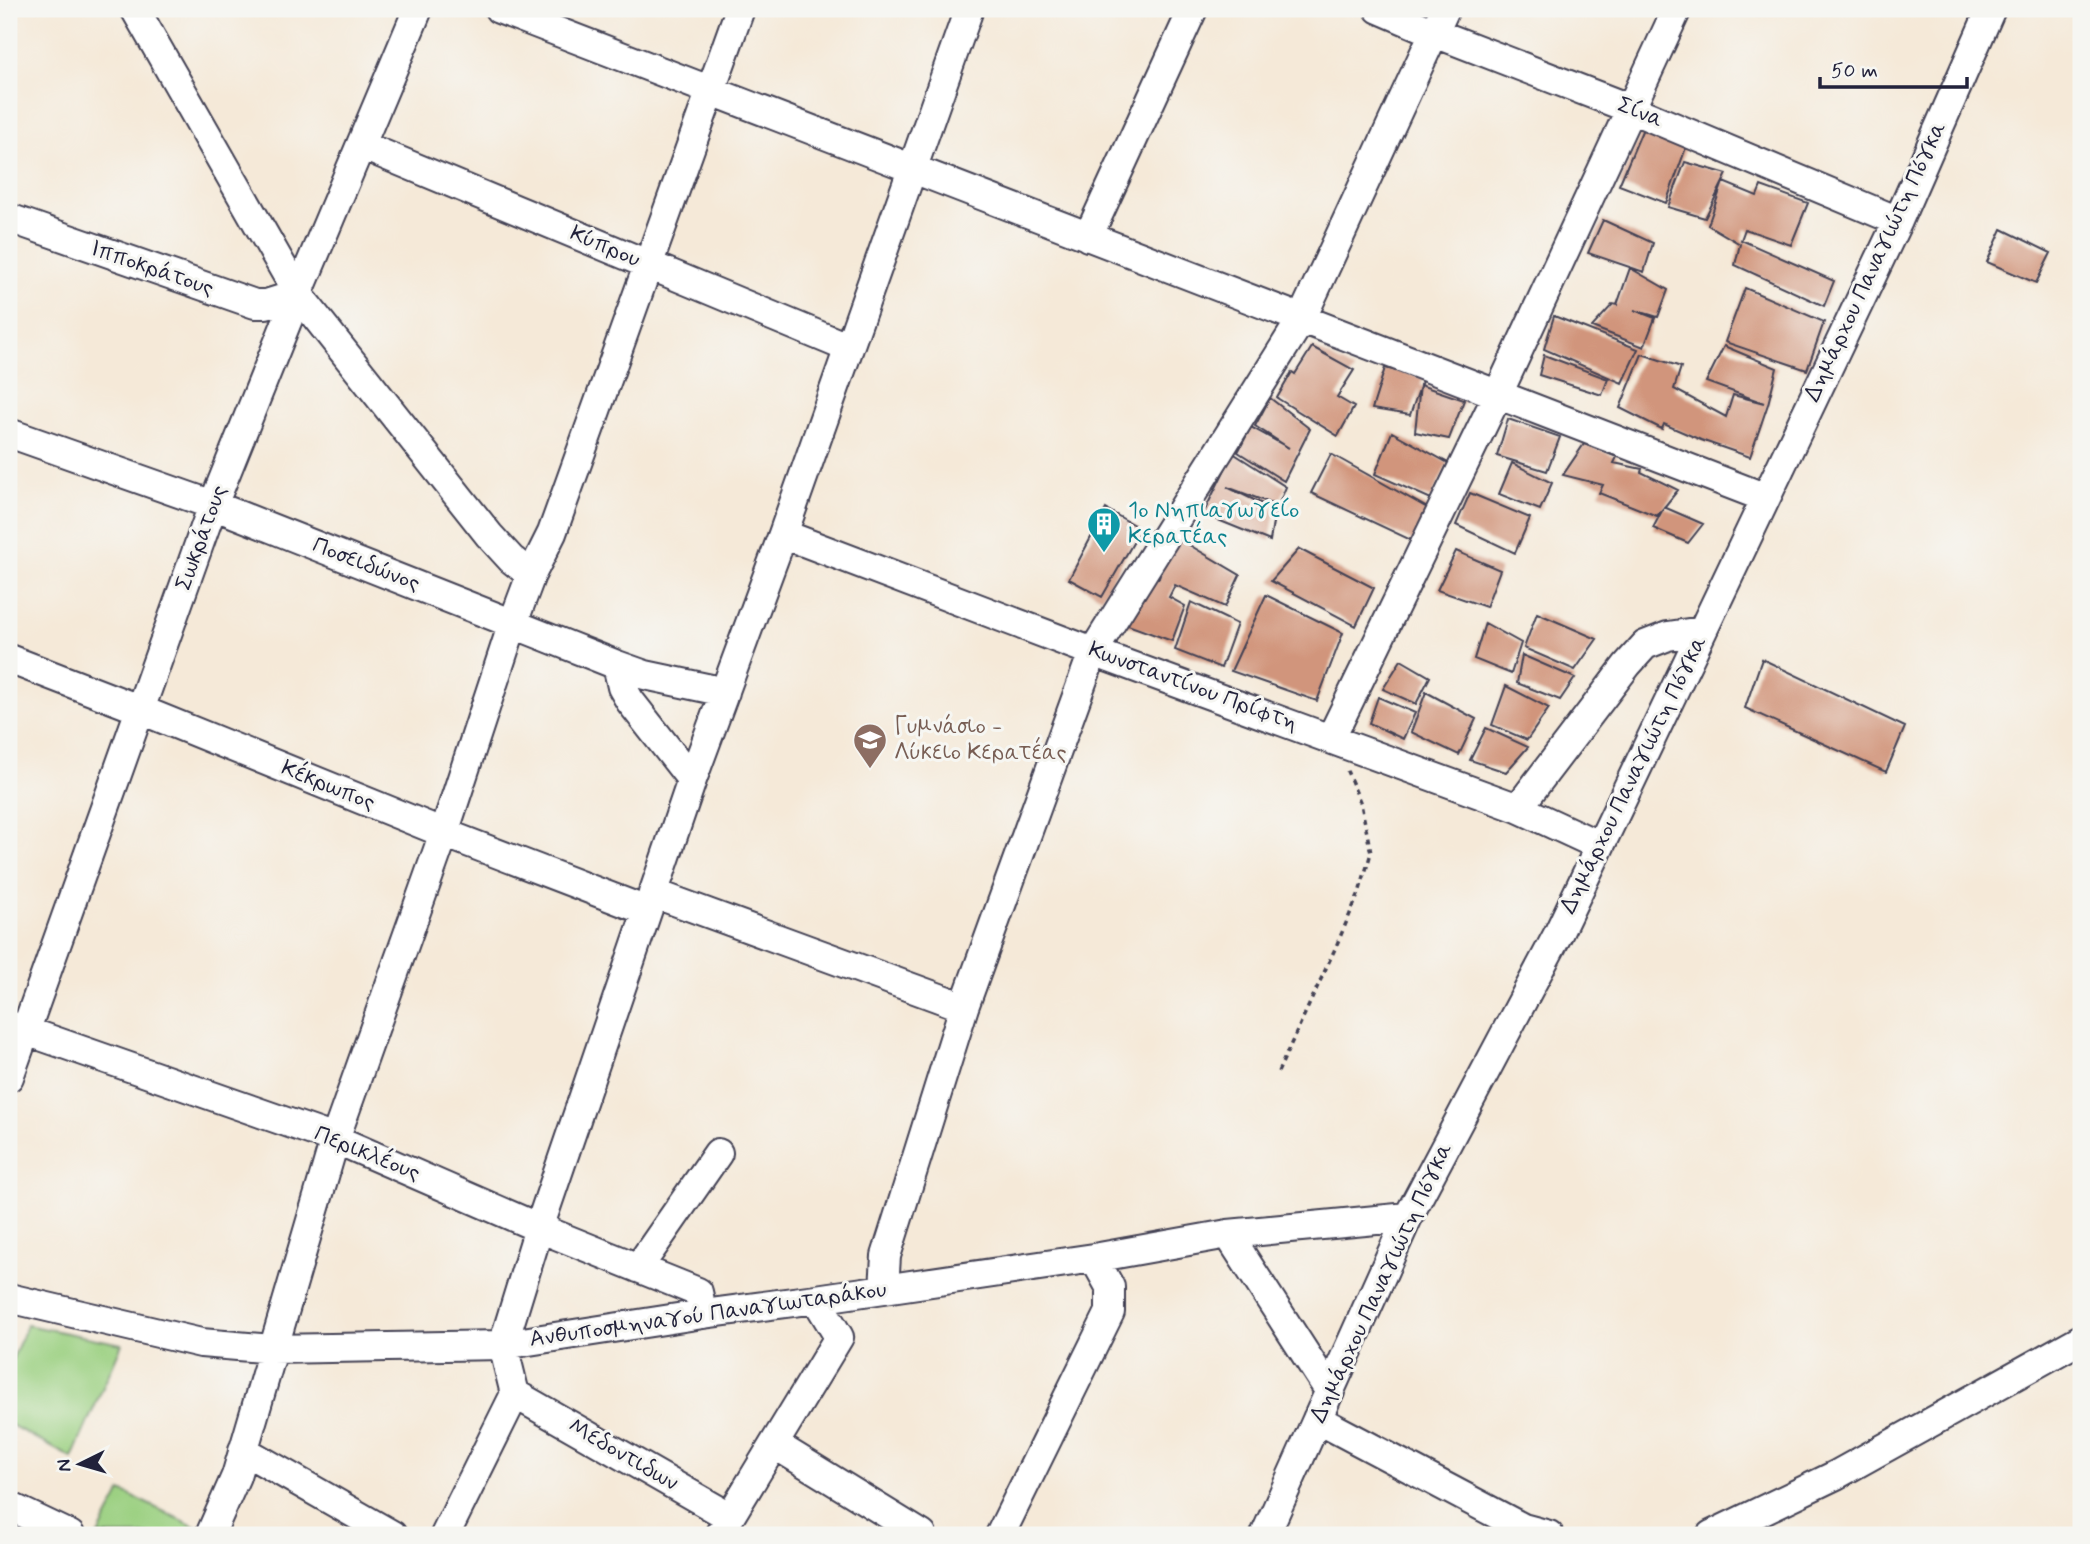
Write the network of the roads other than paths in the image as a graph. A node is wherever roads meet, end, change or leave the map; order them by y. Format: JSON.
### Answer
{"nodes":[{"id":1,"x":135,"y":9,"type":"edge"},
{"id":2,"x":418,"y":9,"type":"edge"},
{"id":3,"x":499,"y":9,"type":"edge"},
{"id":4,"x":740,"y":9,"type":"edge"},
{"id":5,"x":969,"y":9,"type":"edge"},
{"id":6,"x":1193,"y":9,"type":"edge"},
{"id":7,"x":1379,"y":9,"type":"edge"},
{"id":8,"x":1677,"y":9,"type":"edge"},
{"id":9,"x":1991,"y":9,"type":"edge"},
{"id":10,"x":1440,"y":21,"type":"edge"},
{"id":11,"x":710,"y":90,"type":"junction"},
{"id":12,"x":1631,"y":109,"type":"junction"},
{"id":13,"x":361,"y":145,"type":"junction"},
{"id":14,"x":912,"y":169,"type":"junction"},
{"id":15,"x":9,"y":218,"type":"edge"},
{"id":16,"x":1898,"y":221,"type":"junction"},
{"id":17,"x":1088,"y":237,"type":"junction"},
{"id":18,"x":648,"y":265,"type":"junction"},
{"id":19,"x":298,"y":294,"type":"junction"},
{"id":20,"x":1301,"y":320,"type":"junction"},
{"id":21,"x":849,"y":348,"type":"junction"},
{"id":22,"x":1498,"y":394,"type":"junction"},
{"id":23,"x":9,"y":433,"type":"edge"},
{"id":24,"x":1766,"y":498,"type":"junction"},
{"id":25,"x":213,"y":505,"type":"junction"},
{"id":26,"x":783,"y":534,"type":"junction"},
{"id":27,"x":531,"y":575,"type":"junction"},
{"id":28,"x":513,"y":622,"type":"junction"},
{"id":29,"x":1702,"y":631,"type":"junction"},
{"id":30,"x":1093,"y":652,"type":"junction"},
{"id":31,"x":9,"y":659,"type":"edge"},
{"id":32,"x":617,"y":665,"type":"junction"},
{"id":33,"x":725,"y":692,"type":"junction"},
{"id":34,"x":141,"y":710,"type":"junction"},
{"id":35,"x":1331,"y":738,"type":"junction"},
{"id":36,"x":692,"y":780,"type":"junction"},
{"id":37,"x":1518,"y":807,"type":"junction"},
{"id":38,"x":444,"y":833,"type":"junction"},
{"id":39,"x":1600,"y":846,"type":"junction"},
{"id":40,"x":650,"y":902,"type":"junction"},
{"id":41,"x":964,"y":1007,"type":"junction"},
{"id":42,"x":17,"y":1029,"type":"edge"},
{"id":43,"x":9,"y":1077,"type":"edge"},
{"id":44,"x":335,"y":1139,"type":"junction"},
{"id":45,"x":718,"y":1153,"type":"dead end"},
{"id":46,"x":1408,"y":1217,"type":"junction"},
{"id":47,"x":539,"y":1228,"type":"junction"},
{"id":48,"x":1228,"y":1234,"type":"junction"},
{"id":49,"x":1094,"y":1258,"type":"junction"},
{"id":50,"x":638,"y":1268,"type":"junction"},
{"id":51,"x":884,"y":1289,"type":"junction"},
{"id":52,"x":9,"y":1298,"type":"edge"},
{"id":53,"x":816,"y":1299,"type":"junction"},
{"id":54,"x":703,"y":1314,"type":"junction"},
{"id":55,"x":2081,"y":1339,"type":"edge"},
{"id":56,"x":503,"y":1345,"type":"junction"},
{"id":57,"x":273,"y":1349,"type":"junction"},
{"id":58,"x":1330,"y":1392,"type":"junction"},
{"id":59,"x":515,"y":1394,"type":"junction"},
{"id":60,"x":1317,"y":1419,"type":"junction"},
{"id":61,"x":774,"y":1444,"type":"junction"},
{"id":62,"x":243,"y":1450,"type":"junction"},
{"id":63,"x":9,"y":1506,"type":"edge"},
{"id":64,"x":725,"y":1526,"type":"edge"},
{"id":65,"x":70,"y":1535,"type":"edge"},
{"id":66,"x":210,"y":1535,"type":"edge"},
{"id":67,"x":392,"y":1535,"type":"edge"},
{"id":68,"x":445,"y":1535,"type":"edge"},
{"id":69,"x":922,"y":1535,"type":"edge"},
{"id":70,"x":1000,"y":1535,"type":"edge"},
{"id":71,"x":1265,"y":1535,"type":"edge"},
{"id":72,"x":1549,"y":1535,"type":"edge"},
{"id":73,"x":1711,"y":1535,"type":"edge"}],
"edges":[{"from":1,"to":19,"type":"street"},
{"from":2,"to":13,"type":"street","name":"Σωκράτους"},
{"from":3,"to":11,"type":"street"},
{"from":4,"to":11,"type":"street"},
{"from":5,"to":14,"type":"street"},
{"from":6,"to":17,"type":"street"},
{"from":7,"to":10,"type":"street","name":"Σίνα"},
{"from":8,"to":12,"type":"street"},
{"from":9,"to":16,"type":"street","name":"Δημάρχου Παναγιώτη Πόγκα"},
{"from":10,"to":12,"type":"street","name":"Σίνα"},
{"from":10,"to":20,"type":"street"},
{"from":11,"to":14,"type":"street"},
{"from":11,"to":18,"type":"street"},
{"from":12,"to":16,"type":"street","name":"Σίνα"},
{"from":12,"to":22,"type":"street"},
{"from":13,"to":18,"type":"street","name":"Κύπρου"},
{"from":13,"to":19,"type":"street","name":"Σωκράτους"},
{"from":14,"to":17,"type":"street"},
{"from":14,"to":21,"type":"street"},
{"from":15,"to":19,"type":"street","name":"Ιπποκράτους"},
{"from":16,"to":24,"type":"street","name":"Δημάρχου Παναγιώτη Πόγκα"},
{"from":17,"to":20,"type":"street"},
{"from":18,"to":21,"type":"street","name":"Κύπρου"},
{"from":18,"to":27,"type":"street"},
{"from":19,"to":25,"type":"street","name":"Σωκράτους"},
{"from":19,"to":27,"type":"street"},
{"from":20,"to":22,"type":"street"},
{"from":20,"to":30,"type":"street"},
{"from":21,"to":26,"type":"street"},
{"from":22,"to":24,"type":"street"},
{"from":22,"to":35,"type":"street"},
{"from":23,"to":25,"type":"street","name":"Ποσειδώνος"},
{"from":24,"to":29,"type":"street","name":"Δημάρχου Παναγιώτη Πόγκα"},
{"from":25,"to":28,"type":"street","name":"Ποσειδώνος"},
{"from":25,"to":34,"type":"street","name":"Σωκράτους"},
{"from":26,"to":30,"type":"street","name":"Κωνσταντίνου Πρίφτη"},
{"from":26,"to":33,"type":"street"},
{"from":27,"to":28,"type":"street"},
{"from":28,"to":32,"type":"street","name":"Ποσειδώνος"},
{"from":28,"to":38,"type":"street"},
{"from":29,"to":37,"type":"street"},
{"from":29,"to":39,"type":"street","name":"Δημάρχου Παναγιώτη Πόγκα"},
{"from":30,"to":35,"type":"street","name":"Κωνσταντίνου Πρίφτη"},
{"from":30,"to":41,"type":"street"},
{"from":31,"to":34,"type":"street","name":"Κέκρωπος"},
{"from":32,"to":33,"type":"street","name":"Ποσειδώνος"},
{"from":32,"to":36,"type":"street"},
{"from":33,"to":36,"type":"street"},
{"from":34,"to":38,"type":"street","name":"Κέκρωπος"},
{"from":34,"to":42,"type":"street","name":"Σωκράτους"},
{"from":35,"to":37,"type":"street","name":"Κωνσταντίνου Πρίφτη"},
{"from":36,"to":40,"type":"street"},
{"from":37,"to":39,"type":"street","name":"Κωνσταντίνου Πρίφτη"},
{"from":38,"to":40,"type":"street","name":"Κέκρωπος"},
{"from":38,"to":44,"type":"street"},
{"from":39,"to":46,"type":"street","name":"Δημάρχου Παναγιώτη Πόγκα"},
{"from":40,"to":41,"type":"street","name":"Κέκρωπος"},
{"from":40,"to":47,"type":"street"},
{"from":41,"to":51,"type":"street"},
{"from":42,"to":43,"type":"street","name":"Σωκράτους"},
{"from":42,"to":44,"type":"street","name":"Περικλέους"},
{"from":44,"to":47,"type":"street","name":"Περικλέους"},
{"from":44,"to":57,"type":"street"},
{"from":45,"to":50,"type":"street"},
{"from":46,"to":48,"type":"street","name":"Ανθυποσμηναγού Παναγιωταράκου"},
{"from":46,"to":58,"type":"street","name":"Δημάρχου Παναγιώτη Πόγκα"},
{"from":47,"to":50,"type":"street","name":"Περικλέους"},
{"from":47,"to":56,"type":"street"},
{"from":48,"to":49,"type":"street","name":"Ανθυποσμηναγού Παναγιωταράκου"},
{"from":48,"to":58,"type":"street"},
{"from":49,"to":51,"type":"street","name":"Ανθυποσμηναγού Παναγιωταράκου"},
{"from":49,"to":70,"type":"street"},
{"from":50,"to":54,"type":"street","name":"Περικλέους"},
{"from":51,"to":53,"type":"street","name":"Ανθυποσμηναγού Παναγιωταράκου"},
{"from":52,"to":57,"type":"street","name":"Ανθυποσμηναγού Παναγιωταράκου"},
{"from":53,"to":54,"type":"street","name":"Ανθυποσμηναγού Παναγιωταράκου"},
{"from":53,"to":61,"type":"street"},
{"from":54,"to":56,"type":"street","name":"Ανθυποσμηναγού Παναγιωταράκου"},
{"from":55,"to":73,"type":"street"},
{"from":56,"to":57,"type":"street","name":"Ανθυποσμηναγού Παναγιωταράκου"},
{"from":56,"to":59,"type":"street"},
{"from":57,"to":62,"type":"street"},
{"from":58,"to":60,"type":"street","name":"Δημάρχου Παναγιώτη Πόγκα"},
{"from":59,"to":64,"type":"street","name":"Μεδοντιδων"},
{"from":59,"to":68,"type":"street"},
{"from":60,"to":71,"type":"street","name":"Δημάρχου Παναγιώτη Πόγκα"},
{"from":60,"to":72,"type":"street"},
{"from":61,"to":64,"type":"street"},
{"from":61,"to":69,"type":"street"},
{"from":62,"to":66,"type":"street"},
{"from":62,"to":67,"type":"street"},
{"from":63,"to":65,"type":"street"}]}
